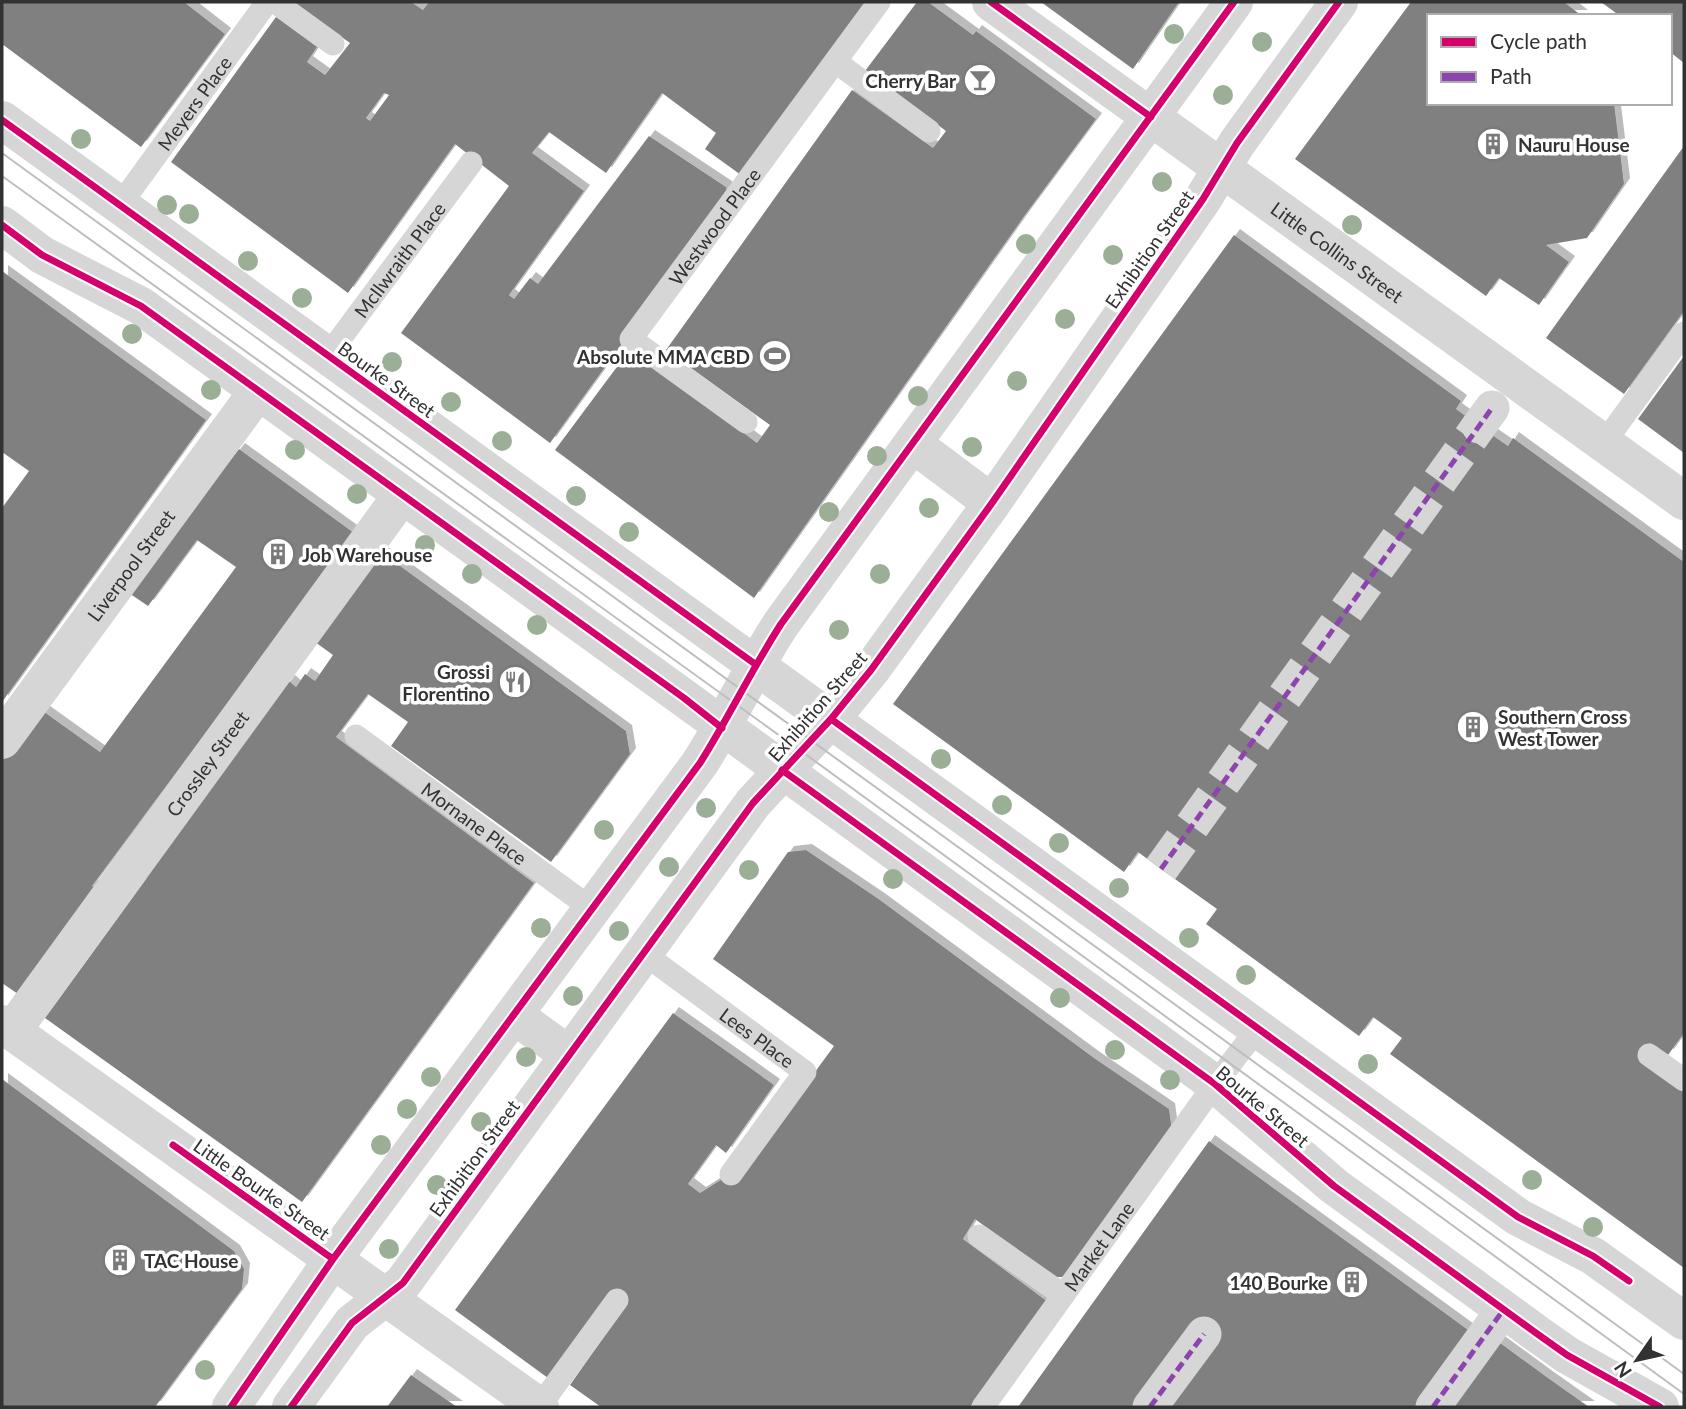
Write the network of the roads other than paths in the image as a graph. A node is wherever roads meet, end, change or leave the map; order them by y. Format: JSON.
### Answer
{"nodes":[{"id":1,"x":267,"y":2,"type":"edge"},
{"id":2,"x":275,"y":2,"type":"edge"},
{"id":3,"x":879,"y":2,"type":"edge"},
{"id":4,"x":991,"y":2,"type":"edge"},
{"id":5,"x":1234,"y":2,"type":"edge"},
{"id":6,"x":1339,"y":2,"type":"edge"},
{"id":7,"x":333,"y":44,"type":"dead end"},
{"id":8,"x":835,"y":62,"type":"junction"},
{"id":9,"x":1151,"y":117,"type":"junction"},
{"id":10,"x":2,"y":120,"type":"edge"},
{"id":11,"x":929,"y":131,"type":"dead end"},
{"id":12,"x":471,"y":163,"type":"dead end"},
{"id":13,"x":1222,"y":168,"type":"junction"},
{"id":14,"x":120,"y":205,"type":"junction"},
{"id":15,"x":2,"y":225,"type":"edge"},
{"id":16,"x":1684,"y":333,"type":"edge"},
{"id":17,"x":328,"y":355,"type":"junction"},
{"id":18,"x":258,"y":391,"type":"junction"},
{"id":19,"x":746,"y":422,"type":"dead end"},
{"id":20,"x":1604,"y":443,"type":"junction"},
{"id":21,"x":914,"y":444,"type":"junction"},
{"id":22,"x":402,"y":495,"type":"junction"},
{"id":23,"x":1684,"y":501,"type":"edge"},
{"id":24,"x":992,"y":503,"type":"junction"},
{"id":25,"x":755,"y":664,"type":"junction"},
{"id":26,"x":831,"y":719,"type":"junction"},
{"id":27,"x":722,"y":728,"type":"junction"},
{"id":28,"x":356,"y":736,"type":"dead end"},
{"id":29,"x":2,"y":740,"type":"edge"},
{"id":30,"x":782,"y":770,"type":"junction"},
{"id":31,"x":592,"y":909,"type":"junction"},
{"id":32,"x":643,"y":953,"type":"junction"},
{"id":33,"x":514,"y":1015,"type":"junction"},
{"id":34,"x":7,"y":1028,"type":"edge"},
{"id":35,"x":1258,"y":1028,"type":"junction"},
{"id":36,"x":569,"y":1055,"type":"junction"},
{"id":37,"x":1649,"y":1055,"type":"dead end"},
{"id":38,"x":1681,"y":1072,"type":"edge"},
{"id":39,"x":1215,"y":1084,"type":"junction"},
{"id":40,"x":731,"y":1174,"type":"dead end"},
{"id":41,"x":979,"y":1236,"type":"dead end"},
{"id":42,"x":333,"y":1259,"type":"junction"},
{"id":43,"x":386,"y":1296,"type":"junction"},
{"id":44,"x":1063,"y":1296,"type":"junction"},
{"id":45,"x":617,"y":1300,"type":"dead end"},
{"id":46,"x":1504,"y":1309,"type":"junction"},
{"id":47,"x":1684,"y":1321,"type":"edge"},
{"id":48,"x":1204,"y":1334,"type":"dead end"},
{"id":49,"x":231,"y":1407,"type":"edge"},
{"id":50,"x":291,"y":1407,"type":"edge"},
{"id":51,"x":540,"y":1407,"type":"edge"},
{"id":52,"x":983,"y":1407,"type":"edge"},
{"id":53,"x":1150,"y":1407,"type":"edge"},
{"id":54,"x":1433,"y":1407,"type":"edge"},
{"id":55,"x":1660,"y":1407,"type":"edge"}],
"edges":[{"from":1,"to":14,"type":"lane","name":"Meyers Place"},
{"from":2,"to":7,"type":"lane"},
{"from":3,"to":8,"type":"lane","name":"Westwood Place"},
{"from":4,"to":9,"type":"street","name":"Little Collins Street"},
{"from":5,"to":9,"type":"street"},
{"from":6,"to":13,"type":"street","name":"Exhibition Street"},
{"from":8,"to":11,"type":"lane"},
{"from":8,"to":19,"type":"lane","name":"Westwood Place"},
{"from":9,"to":13,"type":"street","name":"Little Collins Street"},
{"from":9,"to":21,"type":"street"},
{"from":10,"to":14,"type":"street","name":"Bourke Street"},
{"from":12,"to":17,"type":"lane","name":"McIlwraith Place"},
{"from":13,"to":20,"type":"street","name":"Little Collins Street"},
{"from":13,"to":24,"type":"street","name":"Exhibition Street"},
{"from":14,"to":17,"type":"street","name":"Bourke Street"},
{"from":15,"to":18,"type":"street","name":"Bourke Street"},
{"from":16,"to":20,"type":"lane"},
{"from":17,"to":25,"type":"street","name":"Bourke Street"},
{"from":18,"to":22,"type":"street","name":"Bourke Street"},
{"from":18,"to":29,"type":"street","name":"Liverpool Street"},
{"from":20,"to":23,"type":"street","name":"Little Collins Street"},
{"from":21,"to":24,"type":"street"},
{"from":21,"to":25,"type":"street"},
{"from":22,"to":27,"type":"street","name":"Bourke Street"},
{"from":22,"to":34,"type":"street","name":"Crossley Street"},
{"from":24,"to":26,"type":"street","name":"Exhibition Street"},
{"from":25,"to":26,"type":"street","name":"Bourke Street"},
{"from":25,"to":27,"type":"street"},
{"from":26,"to":30,"type":"street","name":"Exhibition Street"},
{"from":26,"to":35,"type":"street","name":"Bourke Street"},
{"from":27,"to":30,"type":"street","name":"Bourke Street"},
{"from":27,"to":31,"type":"street"},
{"from":28,"to":31,"type":"lane","name":"Mornane Place"},
{"from":30,"to":32,"type":"street","name":"Exhibition Street"},
{"from":30,"to":39,"type":"street","name":"Bourke Street"},
{"from":31,"to":33,"type":"street"},
{"from":32,"to":36,"type":"street","name":"Exhibition Street"},
{"from":32,"to":40,"type":"lane","name":"Lees Place"},
{"from":33,"to":36,"type":"street"},
{"from":33,"to":42,"type":"street"},
{"from":34,"to":42,"type":"street","name":"Little Bourke Street"},
{"from":35,"to":39,"type":"lane","name":"Market Lane"},
{"from":35,"to":47,"type":"street","name":"Bourke Street"},
{"from":36,"to":43,"type":"street","name":"Exhibition Street"},
{"from":37,"to":38,"type":"lane"},
{"from":39,"to":44,"type":"lane","name":"Market Lane"},
{"from":39,"to":46,"type":"street","name":"Bourke Street"},
{"from":41,"to":44,"type":"lane"},
{"from":42,"to":43,"type":"street","name":"Little Bourke Street"},
{"from":42,"to":49,"type":"street"},
{"from":43,"to":50,"type":"street","name":"Exhibition Street"},
{"from":43,"to":51,"type":"street","name":"Little Bourke Street"},
{"from":44,"to":52,"type":"lane","name":"Market Lane"},
{"from":45,"to":51,"type":"lane"},
{"from":46,"to":54,"type":"street"},
{"from":46,"to":55,"type":"street","name":"Bourke Street"},
{"from":48,"to":53,"type":"street"}]}
